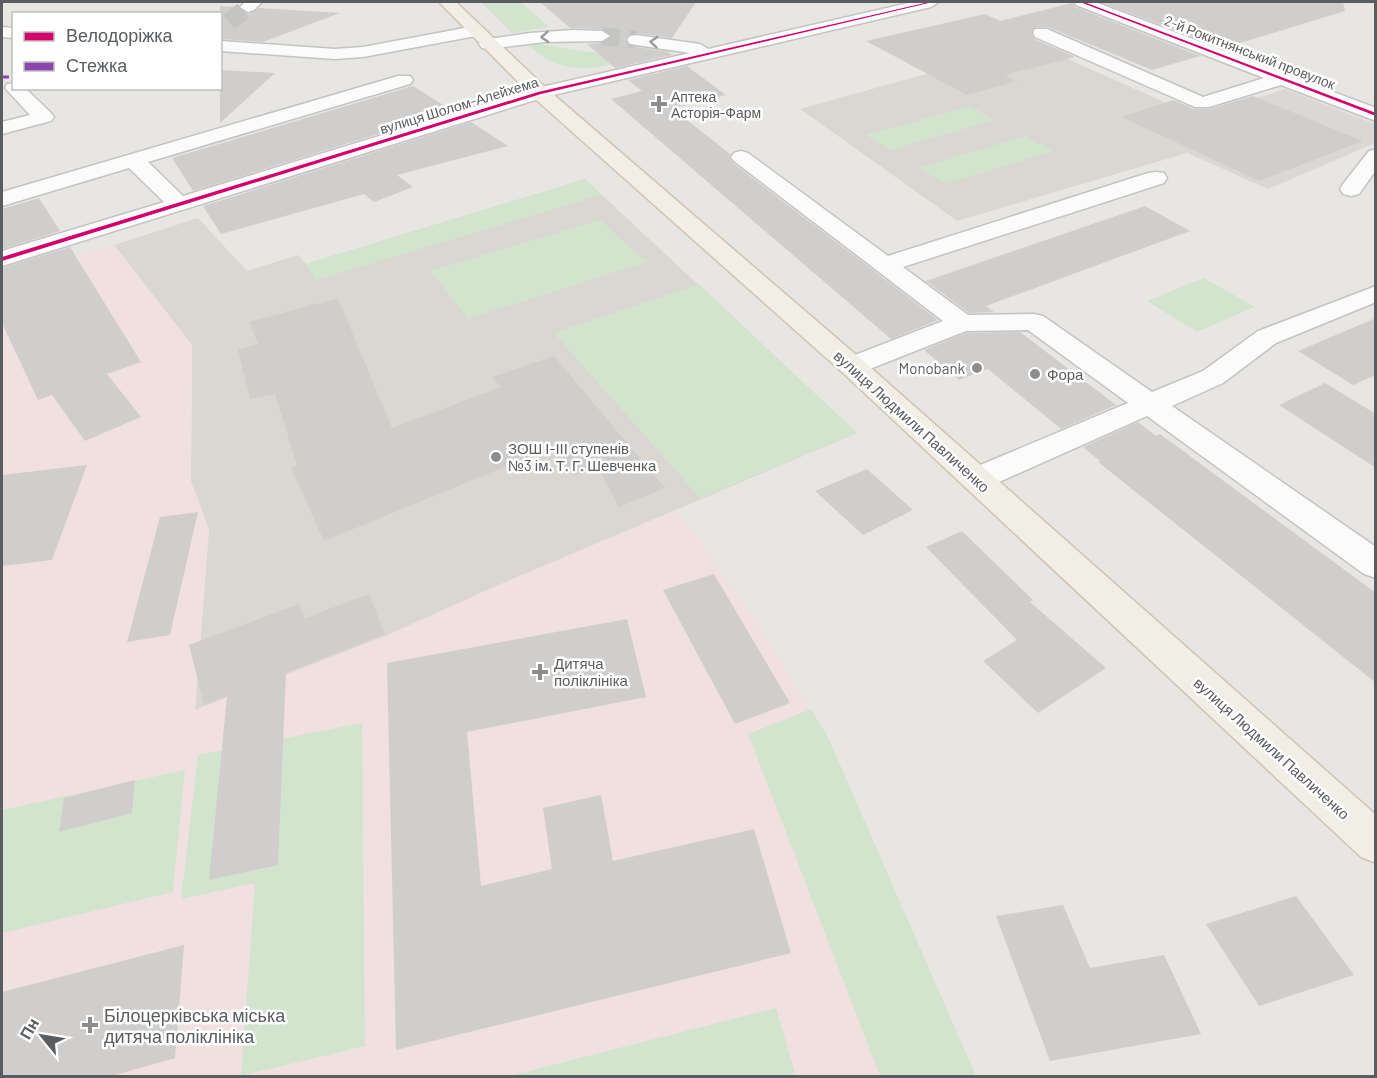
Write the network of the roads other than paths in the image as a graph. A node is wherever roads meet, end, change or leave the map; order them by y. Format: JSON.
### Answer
{"nodes":[{"id":1,"x":447,"y":2,"type":"edge"},
{"id":2,"x":931,"y":2,"type":"edge"},
{"id":3,"x":1082,"y":2,"type":"edge"},
{"id":4,"x":836,"y":10,"type":"dead end"},
{"id":5,"x":856,"y":19,"type":"junction"},
{"id":6,"x":1041,"y":33,"type":"dead end"},
{"id":7,"x":602,"y":36,"type":"tunnel mouth"},
{"id":8,"x":481,"y":37,"type":"junction"},
{"id":9,"x":636,"y":40,"type":"tunnel mouth"},
{"id":10,"x":222,"y":46,"type":"edge"},
{"id":11,"x":713,"y":52,"type":"junction"},
{"id":12,"x":1282,"y":79,"type":"junction"},
{"id":13,"x":404,"y":80,"type":"dead end"},
{"id":14,"x":589,"y":82,"type":"junction"},
{"id":15,"x":531,"y":85,"type":"junction"},
{"id":16,"x":16,"y":90,"type":"edge"},
{"id":17,"x":491,"y":109,"type":"junction"},
{"id":18,"x":562,"y":112,"type":"junction"},
{"id":19,"x":1376,"y":115,"type":"edge"},
{"id":20,"x":2,"y":128,"type":"edge"},
{"id":21,"x":1376,"y":154,"type":"edge"},
{"id":22,"x":741,"y":157,"type":"dead end"},
{"id":23,"x":133,"y":160,"type":"junction"},
{"id":24,"x":1156,"y":178,"type":"dead end"},
{"id":25,"x":1352,"y":189,"type":"dead end"},
{"id":26,"x":2,"y":199,"type":"edge"},
{"id":27,"x":180,"y":205,"type":"junction"},
{"id":28,"x":2,"y":259,"type":"edge"},
{"id":29,"x":885,"y":265,"type":"junction"},
{"id":30,"x":1376,"y":292,"type":"edge"},
{"id":31,"x":962,"y":323,"type":"junction"},
{"id":32,"x":852,"y":366,"type":"junction"},
{"id":33,"x":1150,"y":404,"type":"junction"},
{"id":34,"x":976,"y":479,"type":"junction"},
{"id":35,"x":1376,"y":565,"type":"edge"},
{"id":36,"x":1376,"y":843,"type":"edge"}],
"edges":[{"from":1,"to":8,"type":"main road","name":"вулиця Людмили Павличенко"},
{"from":2,"to":5,"type":"street"},
{"from":3,"to":12,"type":"street","name":"2-й Рокитнянський провулок"},
{"from":4,"to":5,"type":"street"},
{"from":5,"to":11,"type":"street"},
{"from":6,"to":12,"type":"street"},
{"from":7,"to":8,"type":"street","one_way":true},
{"from":8,"to":10,"type":"street"},
{"from":8,"to":15,"type":"main road","name":"вулиця Людмили Павличенко"},
{"from":11,"to":9,"type":"street","one_way":true},
{"from":11,"to":14,"type":"street"},
{"from":12,"to":19,"type":"street","name":"2-й Рокитнянський провулок"},
{"from":13,"to":23,"type":"street"},
{"from":14,"to":15,"type":"street"},
{"from":14,"to":18,"type":"street"},
{"from":15,"to":17,"type":"street","name":"вулиця Шолом-Алейхема"},
{"from":15,"to":18,"type":"main road","name":"вулиця Людмили Павличенко"},
{"from":16,"to":20,"type":"street"},
{"from":17,"to":18,"type":"street"},
{"from":17,"to":27,"type":"street","name":"вулиця Шолом-Алейхема"},
{"from":18,"to":32,"type":"main road","name":"вулиця Людмили Павличенко"},
{"from":21,"to":25,"type":"street"},
{"from":22,"to":29,"type":"street"},
{"from":23,"to":26,"type":"street"},
{"from":23,"to":27,"type":"street"},
{"from":24,"to":29,"type":"street"},
{"from":27,"to":28,"type":"street","name":"вулиця Шолом-Алейхема"},
{"from":29,"to":31,"type":"street"},
{"from":30,"to":33,"type":"street"},
{"from":31,"to":32,"type":"street"},
{"from":31,"to":33,"type":"street"},
{"from":32,"to":34,"type":"main road","name":"вулиця Людмили Павличенко"},
{"from":33,"to":34,"type":"street"},
{"from":33,"to":35,"type":"street"},
{"from":34,"to":36,"type":"main road","name":"вулиця Людмили Павличенко"}]}
